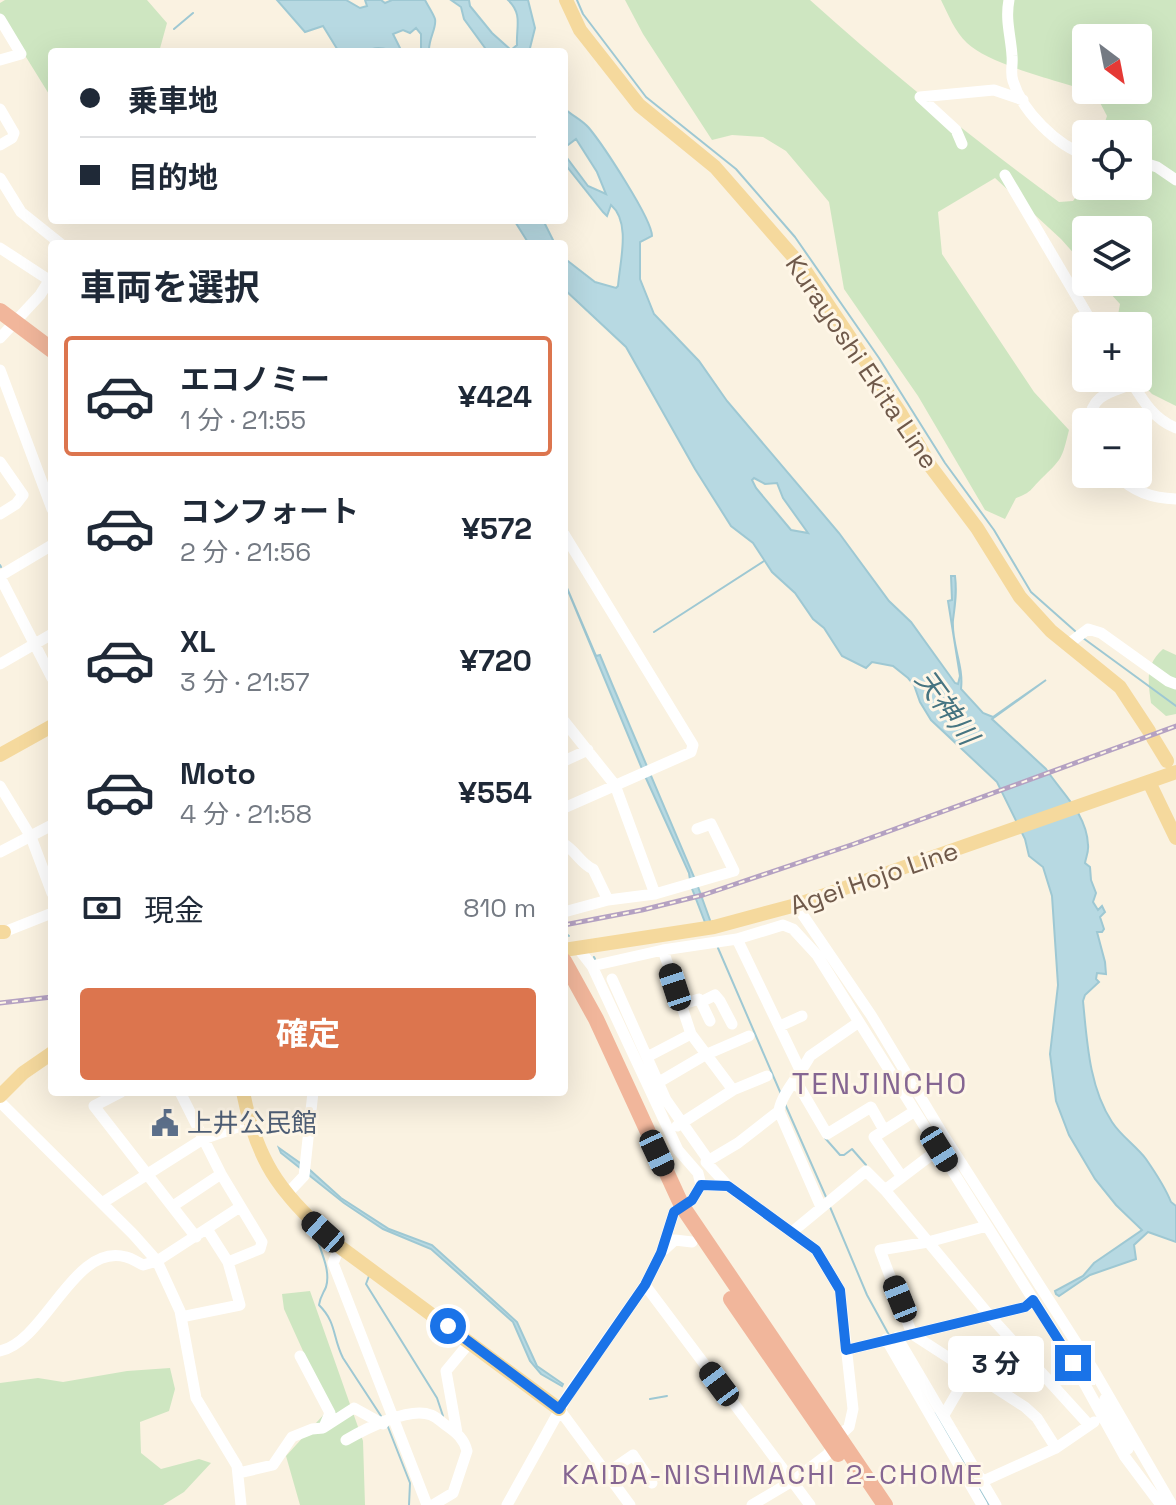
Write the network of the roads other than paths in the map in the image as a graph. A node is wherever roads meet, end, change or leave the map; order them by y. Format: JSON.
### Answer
{"nodes":[{"id":1,"x":566,"y":0,"type":"edge"},
{"id":2,"x":1009,"y":0,"type":"edge"},
{"id":3,"x":0,"y":19,"type":"edge"},
{"id":4,"x":0,"y":60,"type":"edge"},
{"id":5,"x":1024,"y":100,"type":"junction"},
{"id":6,"x":1,"y":112,"type":"edge"},
{"id":7,"x":962,"y":144,"type":"dead end"},
{"id":8,"x":0,"y":145,"type":"edge"},
{"id":9,"x":1072,"y":149,"type":"edge"},
{"id":10,"x":1152,"y":165,"type":"edge"},
{"id":11,"x":1005,"y":175,"type":"dead end"},
{"id":12,"x":0,"y":178,"type":"edge"},
{"id":13,"x":1175,"y":178,"type":"edge"},
{"id":14,"x":56,"y":240,"type":"edge"},
{"id":15,"x":0,"y":248,"type":"edge"},
{"id":16,"x":48,"y":278,"type":"edge"},
{"id":17,"x":48,"y":284,"type":"edge"},
{"id":18,"x":0,"y":311,"type":"edge"},
{"id":19,"x":1086,"y":312,"type":"edge"},
{"id":20,"x":6,"y":328,"type":"edge"},
{"id":21,"x":48,"y":348,"type":"edge"},
{"id":22,"x":48,"y":358,"type":"edge"},
{"id":23,"x":0,"y":370,"type":"edge"},
{"id":24,"x":1108,"y":392,"type":"edge"},
{"id":25,"x":1136,"y":392,"type":"edge"},
{"id":26,"x":1091,"y":408,"type":"edge"},
{"id":27,"x":1176,"y":428,"type":"edge"},
{"id":28,"x":0,"y":462,"type":"edge"},
{"id":29,"x":1132,"y":488,"type":"edge"},
{"id":30,"x":48,"y":498,"type":"edge"},
{"id":31,"x":1176,"y":499,"type":"edge"},
{"id":32,"x":0,"y":514,"type":"edge"},
{"id":33,"x":568,"y":541,"type":"edge"},
{"id":34,"x":48,"y":547,"type":"edge"},
{"id":35,"x":0,"y":576,"type":"edge"},
{"id":36,"x":48,"y":636,"type":"edge"},
{"id":37,"x":35,"y":643,"type":"junction"},
{"id":38,"x":1067,"y":645,"type":"junction"},
{"id":39,"x":0,"y":664,"type":"edge"},
{"id":40,"x":48,"y":670,"type":"edge"},
{"id":41,"x":1176,"y":684,"type":"edge"},
{"id":42,"x":568,"y":726,"type":"edge"},
{"id":43,"x":48,"y":728,"type":"edge"},
{"id":44,"x":588,"y":750,"type":"junction"},
{"id":45,"x":0,"y":755,"type":"edge"},
{"id":46,"x":568,"y":759,"type":"edge"},
{"id":47,"x":1172,"y":766,"type":"edge"},
{"id":48,"x":1145,"y":784,"type":"junction"},
{"id":49,"x":615,"y":785,"type":"junction"},
{"id":50,"x":0,"y":786,"type":"edge"},
{"id":51,"x":568,"y":806,"type":"edge"},
{"id":52,"x":48,"y":827,"type":"edge"},
{"id":53,"x":697,"y":829,"type":"dead end"},
{"id":54,"x":31,"y":837,"type":"junction"},
{"id":55,"x":1176,"y":838,"type":"edge"},
{"id":56,"x":568,"y":846,"type":"edge"},
{"id":57,"x":0,"y":852,"type":"edge"},
{"id":58,"x":48,"y":882,"type":"edge"},
{"id":59,"x":655,"y":894,"type":"junction"},
{"id":60,"x":608,"y":900,"type":"junction"},
{"id":61,"x":803,"y":903,"type":"junction"},
{"id":62,"x":568,"y":911,"type":"edge"},
{"id":63,"x":48,"y":915,"type":"edge"},
{"id":64,"x":2,"y":932,"type":"edge"},
{"id":65,"x":737,"y":939,"type":"junction"},
{"id":66,"x":571,"y":949,"type":"edge"},
{"id":67,"x":663,"y":950,"type":"junction"},
{"id":68,"x":592,"y":966,"type":"junction"},
{"id":69,"x":568,"y":968,"type":"edge"},
{"id":70,"x":612,"y":979,"type":"dead end"},
{"id":71,"x":568,"y":990,"type":"edge"},
{"id":72,"x":701,"y":1002,"type":"junction"},
{"id":73,"x":680,"y":1005,"type":"junction"},
{"id":74,"x":802,"y":1016,"type":"dead end"},
{"id":75,"x":710,"y":1021,"type":"dead end"},
{"id":76,"x":859,"y":1022,"type":"junction"},
{"id":77,"x":732,"y":1024,"type":"dead end"},
{"id":78,"x":780,"y":1026,"type":"junction"},
{"id":79,"x":691,"y":1034,"type":"junction"},
{"id":80,"x":749,"y":1036,"type":"dead end"},
{"id":81,"x":705,"y":1055,"type":"junction"},
{"id":82,"x":48,"y":1056,"type":"edge"},
{"id":83,"x":647,"y":1057,"type":"junction"},
{"id":84,"x":801,"y":1072,"type":"junction"},
{"id":85,"x":767,"y":1076,"type":"dead end"},
{"id":86,"x":794,"y":1084,"type":"junction"},
{"id":87,"x":653,"y":1085,"type":"junction"},
{"id":88,"x":733,"y":1090,"type":"junction"},
{"id":89,"x":0,"y":1096,"type":"edge"},
{"id":90,"x":113,"y":1096,"type":"edge"},
{"id":91,"x":182,"y":1096,"type":"edge"},
{"id":92,"x":244,"y":1096,"type":"edge"},
{"id":93,"x":313,"y":1096,"type":"edge"},
{"id":94,"x":0,"y":1102,"type":"edge"},
{"id":95,"x":779,"y":1111,"type":"junction"},
{"id":96,"x":915,"y":1111,"type":"junction"},
{"id":97,"x":249,"y":1123,"type":"junction"},
{"id":98,"x":683,"y":1123,"type":"junction"},
{"id":99,"x":884,"y":1130,"type":"junction"},
{"id":100,"x":669,"y":1131,"type":"junction"},
{"id":101,"x":203,"y":1139,"type":"junction"},
{"id":102,"x":939,"y":1149,"type":"junction"},
{"id":103,"x":709,"y":1161,"type":"junction"},
{"id":104,"x":146,"y":1173,"type":"junction"},
{"id":105,"x":221,"y":1174,"type":"junction"},
{"id":106,"x":902,"y":1177,"type":"junction"},
{"id":107,"x":701,"y":1185,"type":"junction"},
{"id":108,"x":728,"y":1186,"type":"junction"},
{"id":109,"x":885,"y":1190,"type":"junction"},
{"id":110,"x":286,"y":1195,"type":"junction"},
{"id":111,"x":102,"y":1203,"type":"junction"},
{"id":112,"x":173,"y":1206,"type":"junction"},
{"id":113,"x":240,"y":1207,"type":"junction"},
{"id":114,"x":821,"y":1207,"type":"junction"},
{"id":115,"x":678,"y":1209,"type":"junction"},
{"id":116,"x":987,"y":1226,"type":"junction"},
{"id":117,"x":207,"y":1229,"type":"junction"},
{"id":118,"x":792,"y":1232,"type":"junction"},
{"id":119,"x":196,"y":1237,"type":"junction"},
{"id":120,"x":692,"y":1242,"type":"junction"},
{"id":121,"x":928,"y":1242,"type":"junction"},
{"id":122,"x":340,"y":1247,"type":"junction"},
{"id":123,"x":661,"y":1253,"type":"junction"},
{"id":124,"x":157,"y":1261,"type":"junction"},
{"id":125,"x":228,"y":1262,"type":"junction"},
{"id":126,"x":645,"y":1285,"type":"junction"},
{"id":127,"x":1033,"y":1300,"type":"junction"},
{"id":128,"x":989,"y":1315,"type":"junction"},
{"id":129,"x":181,"y":1317,"type":"junction"},
{"id":130,"x":912,"y":1334,"type":"junction"},
{"id":131,"x":891,"y":1338,"type":"junction"},
{"id":132,"x":470,"y":1342,"type":"junction"},
{"id":133,"x":846,"y":1350,"type":"junction"},
{"id":134,"x":0,"y":1351,"type":"edge"},
{"id":135,"x":300,"y":1356,"type":"dead end"},
{"id":136,"x":1093,"y":1369,"type":"junction"},
{"id":137,"x":969,"y":1372,"type":"junction"},
{"id":138,"x":559,"y":1409,"type":"junction"},
{"id":139,"x":944,"y":1415,"type":"junction"},
{"id":140,"x":1102,"y":1417,"type":"junction"},
{"id":141,"x":396,"y":1419,"type":"junction"},
{"id":142,"x":383,"y":1424,"type":"junction"},
{"id":143,"x":1089,"y":1425,"type":"junction"},
{"id":144,"x":323,"y":1428,"type":"junction"},
{"id":145,"x":457,"y":1433,"type":"junction"},
{"id":146,"x":346,"y":1440,"type":"dead end"},
{"id":147,"x":836,"y":1442,"type":"junction"},
{"id":148,"x":1056,"y":1448,"type":"junction"},
{"id":149,"x":1130,"y":1463,"type":"junction"},
{"id":150,"x":239,"y":1473,"type":"junction"},
{"id":151,"x":607,"y":1473,"type":"junction"},
{"id":152,"x":794,"y":1480,"type":"junction"},
{"id":153,"x":983,"y":1481,"type":"junction"},
{"id":154,"x":652,"y":1483,"type":"dead end"},
{"id":155,"x":971,"y":1486,"type":"junction"},
{"id":156,"x":241,"y":1505,"type":"edge"},
{"id":157,"x":430,"y":1505,"type":"edge"},
{"id":158,"x":507,"y":1505,"type":"edge"},
{"id":159,"x":630,"y":1505,"type":"edge"},
{"id":160,"x":752,"y":1505,"type":"edge"},
{"id":161,"x":810,"y":1505,"type":"edge"},
{"id":162,"x":873,"y":1505,"type":"edge"},
{"id":163,"x":885,"y":1505,"type":"edge"},
{"id":164,"x":982,"y":1505,"type":"edge"},
{"id":165,"x":996,"y":1505,"type":"edge"},
{"id":166,"x":1161,"y":1505,"type":"edge"},
{"id":167,"x":1172,"y":1505,"type":"edge"}],
"edges":[{"from":1,"to":38,"type":"main road","name":"Kurayoshi Ekita Line"},
{"from":2,"to":5,"type":"street"},
{"from":3,"to":4,"type":"street"},
{"from":5,"to":7,"type":"street"},
{"from":5,"to":9,"type":"street"},
{"from":6,"to":8,"type":"street"},
{"from":10,"to":13,"type":"street"},
{"from":11,"to":19,"type":"street"},
{"from":12,"to":14,"type":"street"},
{"from":15,"to":16,"type":"street"},
{"from":17,"to":20,"type":"street"},
{"from":18,"to":20,"type":"highway"},
{"from":20,"to":21,"type":"highway"},
{"from":20,"to":22,"type":"highway"},
{"from":23,"to":30,"type":"street"},
{"from":24,"to":26,"type":"street"},
{"from":25,"to":27,"type":"street"},
{"from":28,"to":32,"type":"street"},
{"from":29,"to":31,"type":"street"},
{"from":33,"to":49,"type":"street"},
{"from":34,"to":35,"type":"street"},
{"from":35,"to":37,"type":"street"},
{"from":36,"to":37,"type":"street"},
{"from":37,"to":39,"type":"street"},
{"from":37,"to":40,"type":"street"},
{"from":38,"to":41,"type":"street"},
{"from":38,"to":47,"type":"main road","name":"Kurayoshi Ekita Line"},
{"from":42,"to":44,"type":"street"},
{"from":43,"to":45,"type":"main road"},
{"from":44,"to":46,"type":"street"},
{"from":44,"to":49,"type":"street"},
{"from":47,"to":48,"type":"main road","name":"Agei Hojo Line"},
{"from":48,"to":55,"type":"main road"},
{"from":48,"to":61,"type":"main road","name":"Agei Hojo Line"},
{"from":49,"to":51,"type":"street"},
{"from":49,"to":59,"type":"street"},
{"from":50,"to":54,"type":"street"},
{"from":52,"to":54,"type":"street"},
{"from":53,"to":59,"type":"street"},
{"from":54,"to":57,"type":"street"},
{"from":54,"to":58,"type":"street"},
{"from":56,"to":60,"type":"street"},
{"from":59,"to":60,"type":"street"},
{"from":60,"to":62,"type":"street"},
{"from":61,"to":66,"type":"main road","name":"Agei Hojo Line"},
{"from":61,"to":136,"type":"street"},
{"from":63,"to":64,"type":"street"},
{"from":65,"to":67,"type":"street"},
{"from":65,"to":76,"type":"street"},
{"from":65,"to":78,"type":"street"},
{"from":66,"to":68,"type":"street"},
{"from":67,"to":68,"type":"street"},
{"from":67,"to":73,"type":"street"},
{"from":68,"to":87,"type":"street"},
{"from":69,"to":115,"type":"highway"},
{"from":70,"to":83,"type":"street"},
{"from":71,"to":115,"type":"highway"},
{"from":72,"to":73,"type":"street"},
{"from":72,"to":75,"type":"street"},
{"from":72,"to":77,"type":"street"},
{"from":73,"to":79,"type":"street"},
{"from":74,"to":78,"type":"street"},
{"from":76,"to":84,"type":"street"},
{"from":76,"to":96,"type":"street"},
{"from":78,"to":84,"type":"street"},
{"from":79,"to":81,"type":"street"},
{"from":79,"to":83,"type":"street"},
{"from":80,"to":81,"type":"street"},
{"from":81,"to":87,"type":"street"},
{"from":81,"to":88,"type":"street"},
{"from":82,"to":89,"type":"main road"},
{"from":83,"to":87,"type":"street"},
{"from":84,"to":86,"type":"street"},
{"from":85,"to":88,"type":"street"},
{"from":86,"to":95,"type":"street"},
{"from":86,"to":99,"type":"street"},
{"from":87,"to":98,"type":"street"},
{"from":87,"to":100,"type":"street"},
{"from":88,"to":98,"type":"street"},
{"from":90,"to":104,"type":"street"},
{"from":91,"to":101,"type":"street"},
{"from":92,"to":97,"type":"main road"},
{"from":93,"to":110,"type":"street"},
{"from":94,"to":111,"type":"street"},
{"from":95,"to":103,"type":"street"},
{"from":95,"to":114,"type":"street"},
{"from":96,"to":99,"type":"street"},
{"from":96,"to":102,"type":"street"},
{"from":97,"to":101,"type":"street"},
{"from":97,"to":110,"type":"main road"},
{"from":98,"to":100,"type":"street"},
{"from":98,"to":103,"type":"street"},
{"from":99,"to":106,"type":"street"},
{"from":100,"to":107,"type":"street"},
{"from":101,"to":104,"type":"street"},
{"from":101,"to":105,"type":"street"},
{"from":102,"to":106,"type":"street"},
{"from":102,"to":116,"type":"street"},
{"from":103,"to":108,"type":"street"},
{"from":104,"to":111,"type":"street"},
{"from":104,"to":112,"type":"street"},
{"from":105,"to":112,"type":"street"},
{"from":105,"to":113,"type":"street"},
{"from":106,"to":109,"type":"street"},
{"from":107,"to":108,"type":"street"},
{"from":107,"to":115,"type":"street"},
{"from":108,"to":118,"type":"street"},
{"from":109,"to":114,"type":"street"},
{"from":109,"to":121,"type":"street"},
{"from":110,"to":122,"type":"main road"},
{"from":111,"to":124,"type":"street"},
{"from":112,"to":119,"type":"street"},
{"from":113,"to":117,"type":"street"},
{"from":113,"to":125,"type":"street"},
{"from":114,"to":118,"type":"street"},
{"from":115,"to":120,"type":"highway"},
{"from":115,"to":123,"type":"street"},
{"from":115,"to":147,"type":"highway"},
{"from":116,"to":121,"type":"street"},
{"from":116,"to":127,"type":"street"},
{"from":117,"to":119,"type":"street"},
{"from":117,"to":125,"type":"street"},
{"from":118,"to":133,"type":"street"},
{"from":119,"to":124,"type":"street"},
{"from":120,"to":123,"type":"street"},
{"from":120,"to":147,"type":"highway"},
{"from":121,"to":128,"type":"street"},
{"from":121,"to":130,"type":"street"},
{"from":122,"to":132,"type":"main road"},
{"from":122,"to":141,"type":"street"},
{"from":123,"to":126,"type":"street"},
{"from":124,"to":129,"type":"street"},
{"from":124,"to":134,"type":"street"},
{"from":125,"to":129,"type":"street"},
{"from":126,"to":138,"type":"street"},
{"from":126,"to":152,"type":"street"},
{"from":127,"to":128,"type":"street"},
{"from":127,"to":140,"type":"street"},
{"from":128,"to":130,"type":"street"},
{"from":128,"to":143,"type":"street"},
{"from":129,"to":150,"type":"street"},
{"from":130,"to":131,"type":"street"},
{"from":130,"to":137,"type":"street"},
{"from":131,"to":133,"type":"street"},
{"from":131,"to":139,"type":"street"},
{"from":131,"to":155,"type":"street"},
{"from":132,"to":138,"type":"main road"},
{"from":132,"to":145,"type":"street"},
{"from":133,"to":147,"type":"street"},
{"from":135,"to":144,"type":"street"},
{"from":136,"to":149,"type":"street"},
{"from":136,"to":167,"type":"street"},
{"from":137,"to":139,"type":"street"},
{"from":137,"to":148,"type":"street"},
{"from":138,"to":151,"type":"street"},
{"from":138,"to":158,"type":"street"},
{"from":139,"to":153,"type":"street"},
{"from":140,"to":143,"type":"street"},
{"from":140,"to":149,"type":"street"},
{"from":141,"to":142,"type":"street"},
{"from":141,"to":145,"type":"street"},
{"from":141,"to":157,"type":"street"},
{"from":142,"to":144,"type":"street"},
{"from":142,"to":146,"type":"street"},
{"from":143,"to":148,"type":"street"},
{"from":144,"to":150,"type":"street"},
{"from":145,"to":157,"type":"street"},
{"from":147,"to":152,"type":"street"},
{"from":147,"to":162,"type":"highway"},
{"from":147,"to":163,"type":"highway"},
{"from":148,"to":153,"type":"street"},
{"from":149,"to":166,"type":"street"},
{"from":150,"to":156,"type":"street"},
{"from":151,"to":154,"type":"street"},
{"from":151,"to":159,"type":"street"},
{"from":152,"to":160,"type":"street"},
{"from":152,"to":161,"type":"street"},
{"from":153,"to":155,"type":"street"},
{"from":153,"to":165,"type":"street"},
{"from":155,"to":164,"type":"street"}]}
